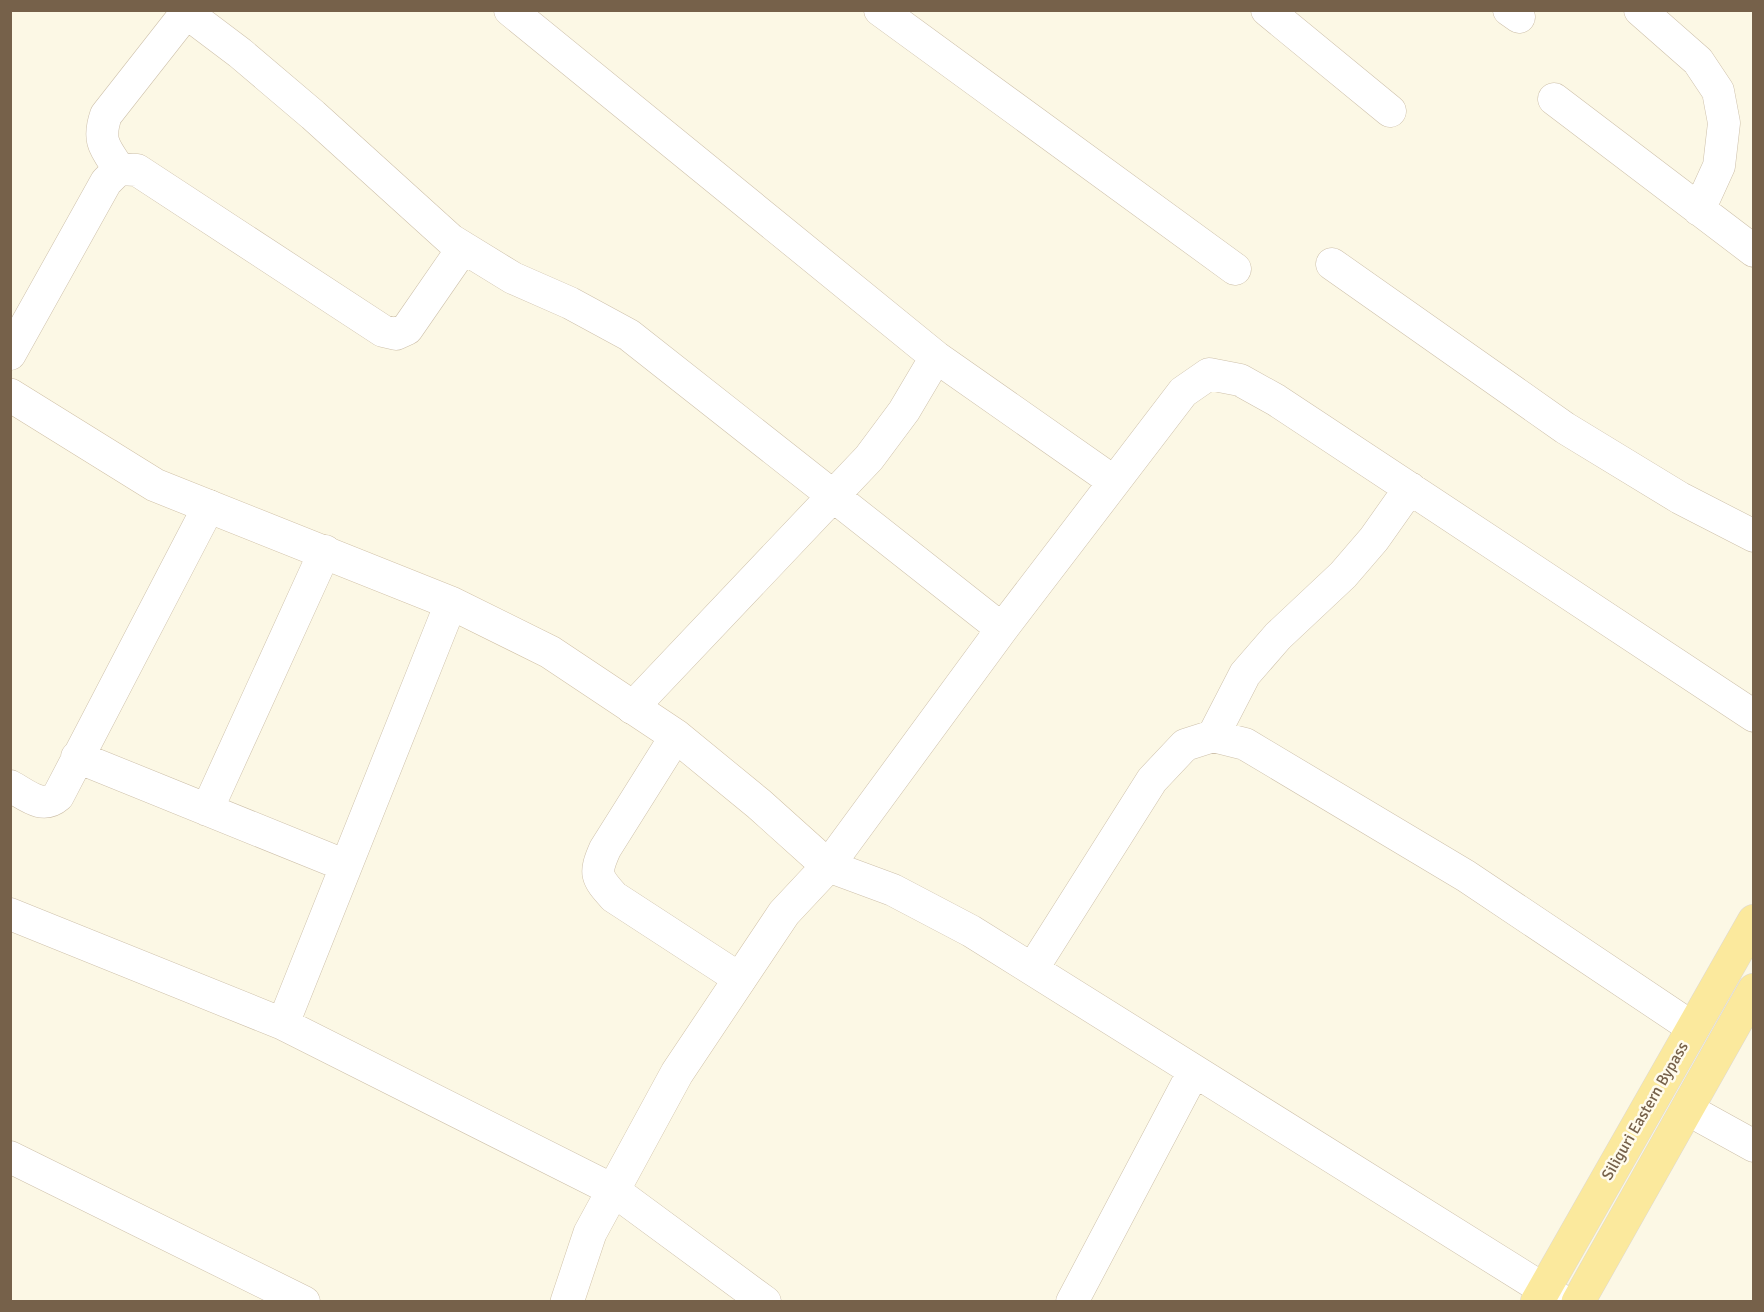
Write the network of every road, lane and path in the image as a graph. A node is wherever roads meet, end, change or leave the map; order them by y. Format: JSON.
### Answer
{"nodes":[{"id":1,"x":510,"y":10,"type":"edge"},
{"id":2,"x":880,"y":10,"type":"edge"},
{"id":3,"x":1267,"y":10,"type":"edge"},
{"id":4,"x":1640,"y":10,"type":"edge"},
{"id":5,"x":184,"y":12,"type":"edge"},
{"id":6,"x":1554,"y":99,"type":"dead end"},
{"id":7,"x":1390,"y":111,"type":"dead end"},
{"id":8,"x":119,"y":169,"type":"junction"},
{"id":9,"x":1699,"y":210,"type":"junction"},
{"id":10,"x":463,"y":248,"type":"junction"},
{"id":11,"x":1754,"y":251,"type":"edge"},
{"id":12,"x":1332,"y":264,"type":"dead end"},
{"id":13,"x":1235,"y":269,"type":"dead end"},
{"id":14,"x":10,"y":354,"type":"edge"},
{"id":15,"x":936,"y":357,"type":"junction"},
{"id":16,"x":10,"y":395,"type":"edge"},
{"id":17,"x":1113,"y":481,"type":"junction"},
{"id":18,"x":1410,"y":488,"type":"junction"},
{"id":19,"x":832,"y":498,"type":"junction"},
{"id":20,"x":209,"y":506,"type":"junction"},
{"id":21,"x":1754,"y":536,"type":"edge"},
{"id":22,"x":325,"y":551,"type":"junction"},
{"id":23,"x":451,"y":603,"type":"junction"},
{"id":24,"x":1002,"y":629,"type":"junction"},
{"id":25,"x":632,"y":708,"type":"junction"},
{"id":26,"x":1754,"y":716,"type":"edge"},
{"id":27,"x":676,"y":736,"type":"junction"},
{"id":28,"x":1213,"y":736,"type":"junction"},
{"id":29,"x":77,"y":757,"type":"junction"},
{"id":30,"x":10,"y":786,"type":"edge"},
{"id":31,"x":207,"y":810,"type":"junction"},
{"id":32,"x":344,"y":866,"type":"junction"},
{"id":33,"x":828,"y":866,"type":"junction"},
{"id":34,"x":10,"y":914,"type":"edge"},
{"id":35,"x":1754,"y":921,"type":"edge"},
{"id":36,"x":1033,"y":968,"type":"junction"},
{"id":37,"x":740,"y":979,"type":"junction"},
{"id":38,"x":1754,"y":990,"type":"edge"},
{"id":39,"x":283,"y":1024,"type":"junction"},
{"id":40,"x":1693,"y":1028,"type":"junction"},
{"id":41,"x":1194,"y":1071,"type":"junction"},
{"id":42,"x":1687,"y":1109,"type":"junction"},
{"id":43,"x":1754,"y":1146,"type":"edge"},
{"id":44,"x":10,"y":1157,"type":"edge"},
{"id":45,"x":613,"y":1190,"type":"junction"},
{"id":46,"x":1548,"y":1298,"type":"edge"},
{"id":47,"x":304,"y":1302,"type":"edge"},
{"id":48,"x":567,"y":1302,"type":"edge"},
{"id":49,"x":765,"y":1302,"type":"edge"},
{"id":50,"x":1072,"y":1302,"type":"edge"},
{"id":51,"x":1578,"y":1302,"type":"edge"}],
"edges":[{"from":1,"to":15,"type":"street"},
{"from":2,"to":13,"type":"street"},
{"from":3,"to":7,"type":"street"},
{"from":4,"to":9,"type":"street"},
{"from":5,"to":8,"type":"street"},
{"from":5,"to":10,"type":"street"},
{"from":6,"to":9,"type":"street"},
{"from":8,"to":10,"type":"street"},
{"from":8,"to":14,"type":"street"},
{"from":9,"to":11,"type":"street"},
{"from":10,"to":19,"type":"street"},
{"from":12,"to":21,"type":"street"},
{"from":15,"to":17,"type":"street"},
{"from":15,"to":19,"type":"street"},
{"from":16,"to":20,"type":"street"},
{"from":17,"to":18,"type":"street"},
{"from":17,"to":24,"type":"street"},
{"from":18,"to":26,"type":"street"},
{"from":18,"to":28,"type":"street"},
{"from":19,"to":24,"type":"street"},
{"from":19,"to":25,"type":"street"},
{"from":20,"to":22,"type":"street"},
{"from":20,"to":29,"type":"street"},
{"from":22,"to":23,"type":"street"},
{"from":22,"to":31,"type":"street"},
{"from":23,"to":25,"type":"street"},
{"from":23,"to":32,"type":"street"},
{"from":24,"to":33,"type":"street"},
{"from":25,"to":27,"type":"street"},
{"from":27,"to":33,"type":"street"},
{"from":27,"to":37,"type":"street"},
{"from":28,"to":36,"type":"street"},
{"from":28,"to":40,"type":"street"},
{"from":29,"to":30,"type":"street"},
{"from":29,"to":31,"type":"street"},
{"from":31,"to":32,"type":"street"},
{"from":32,"to":39,"type":"street"},
{"from":33,"to":36,"type":"street"},
{"from":33,"to":37,"type":"street"},
{"from":34,"to":39,"type":"street"},
{"from":35,"to":40,"type":"main road","name":"Siliguri Eastern Bypass"},
{"from":36,"to":41,"type":"street"},
{"from":37,"to":45,"type":"street"},
{"from":38,"to":42,"type":"main road"},
{"from":39,"to":45,"type":"street"},
{"from":40,"to":46,"type":"main road","name":"Siliguri Eastern Bypass"},
{"from":41,"to":46,"type":"street"},
{"from":41,"to":50,"type":"street"},
{"from":42,"to":43,"type":"street"},
{"from":42,"to":51,"type":"main road"},
{"from":44,"to":47,"type":"street"},
{"from":45,"to":48,"type":"street"},
{"from":45,"to":49,"type":"street"}]}
